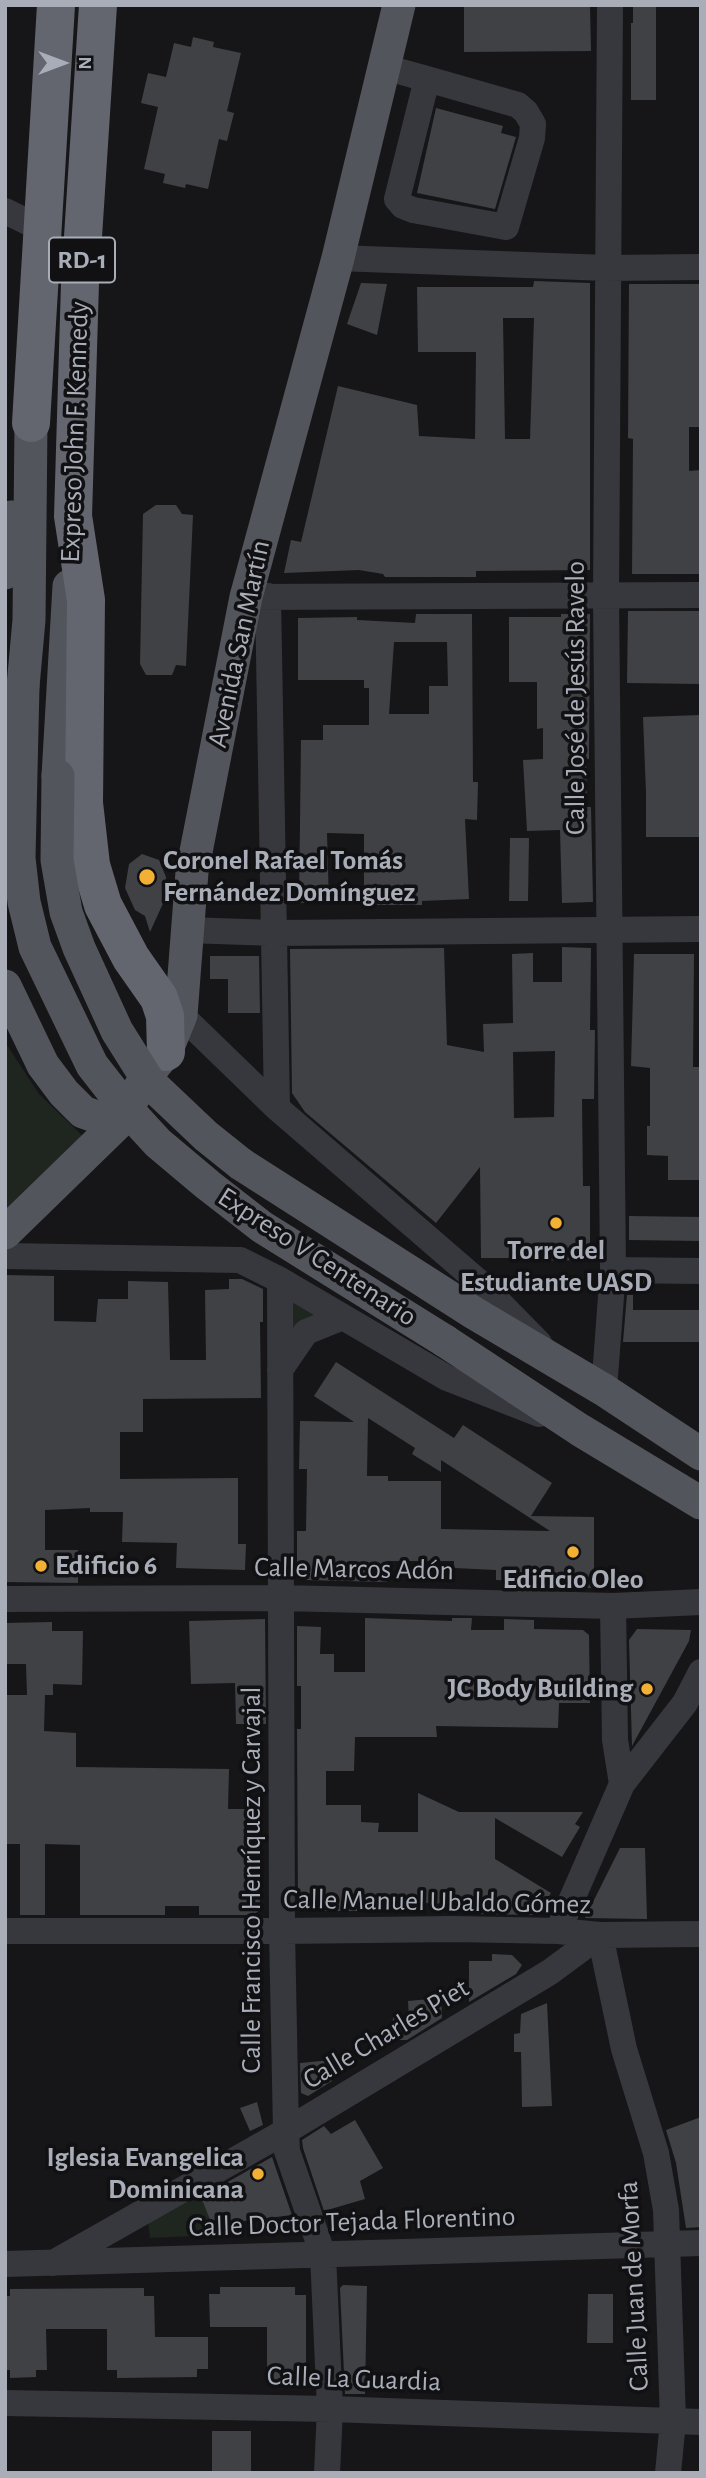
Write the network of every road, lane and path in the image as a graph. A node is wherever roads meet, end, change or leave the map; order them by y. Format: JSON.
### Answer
{"nodes":[{"id":1,"x":56,"y":5,"type":"edge"},
{"id":2,"x":98,"y":5,"type":"edge"},
{"id":3,"x":400,"y":5,"type":"edge"},
{"id":4,"x":610,"y":5,"type":"edge"},
{"id":5,"x":384,"y":67,"type":"junction"},
{"id":6,"x":427,"y":79,"type":"junction"},
{"id":7,"x":5,"y":211,"type":"edge"},
{"id":8,"x":42,"y":229,"type":"junction"},
{"id":9,"x":338,"y":258,"type":"junction"},
{"id":10,"x":701,"y":267,"type":"edge"},
{"id":11,"x":607,"y":268,"type":"junction"},
{"id":12,"x":31,"y":423,"type":"junction"},
{"id":13,"x":73,"y":516,"type":"junction"},
{"id":14,"x":5,"y":573,"type":"edge"},
{"id":15,"x":701,"y":595,"type":"edge"},
{"id":16,"x":606,"y":596,"type":"junction"},
{"id":17,"x":257,"y":597,"type":"junction"},
{"id":18,"x":23,"y":686,"type":"joint"},
{"id":19,"x":58,"y":776,"type":"joint"},
{"id":20,"x":701,"y":929,"type":"edge"},
{"id":21,"x":186,"y":930,"type":"junction"},
{"id":22,"x":609,"y":930,"type":"junction"},
{"id":23,"x":276,"y":933,"type":"junction"},
{"id":24,"x":5,"y":986,"type":"edge"},
{"id":25,"x":181,"y":1016,"type":"junction"},
{"id":26,"x":166,"y":1052,"type":"junction"},
{"id":27,"x":277,"y":1108,"type":"junction"},
{"id":28,"x":117,"y":1124,"type":"junction"},
{"id":29,"x":5,"y":1233,"type":"edge"},
{"id":30,"x":5,"y":1256,"type":"edge"},
{"id":31,"x":613,"y":1270,"type":"junction"},
{"id":32,"x":701,"y":1271,"type":"edge"},
{"id":33,"x":280,"y":1280,"type":"junction"},
{"id":34,"x":343,"y":1317,"type":"junction"},
{"id":35,"x":560,"y":1364,"type":"junction"},
{"id":36,"x":280,"y":1370,"type":"junction"},
{"id":37,"x":604,"y":1390,"type":"junction"},
{"id":38,"x":580,"y":1430,"type":"junction"},
{"id":39,"x":701,"y":1454,"type":"edge"},
{"id":40,"x":701,"y":1503,"type":"edge"},
{"id":41,"x":281,"y":1598,"type":"junction"},
{"id":42,"x":5,"y":1599,"type":"edge"},
{"id":43,"x":701,"y":1602,"type":"edge"},
{"id":44,"x":613,"y":1606,"type":"junction"},
{"id":45,"x":701,"y":1672,"type":"edge"},
{"id":46,"x":622,"y":1784,"type":"junction"},
{"id":47,"x":5,"y":1931,"type":"edge"},
{"id":48,"x":282,"y":1931,"type":"junction"},
{"id":49,"x":558,"y":1931,"type":"junction"},
{"id":50,"x":701,"y":1934,"type":"edge"},
{"id":51,"x":600,"y":1935,"type":"junction"},
{"id":52,"x":286,"y":2131,"type":"junction"},
{"id":53,"x":701,"y":2243,"type":"edge"},
{"id":54,"x":667,"y":2244,"type":"junction"},
{"id":55,"x":323,"y":2255,"type":"junction"},
{"id":56,"x":53,"y":2263,"type":"junction"},
{"id":57,"x":5,"y":2264,"type":"edge"},
{"id":58,"x":5,"y":2403,"type":"edge"},
{"id":59,"x":330,"y":2409,"type":"junction"},
{"id":60,"x":673,"y":2421,"type":"junction"},
{"id":61,"x":701,"y":2421,"type":"edge"},
{"id":62,"x":327,"y":2473,"type":"edge"},
{"id":63,"x":668,"y":2473,"type":"edge"}],
"edges":[{"from":1,"to":8,"type":"highway","name":"Expreso John F. Kennedy","number":"RD-1"},
{"from":2,"to":13,"type":"highway","name":"Expreso John F. Kennedy","number":"RD-1"},
{"from":3,"to":5,"type":"main road","name":"Avenida San Martín"},
{"from":4,"to":11,"type":"street","name":"Calle José de Jesús Ravelo"},
{"from":5,"to":6,"type":"street"},
{"from":5,"to":9,"type":"main road","name":"Avenida San Martín"},
{"from":6,"to":6,"type":"street"},
{"from":7,"to":8,"type":"street"},
{"from":8,"to":12,"type":"highway","name":"Expreso John F. Kennedy","number":"RD-1"},
{"from":9,"to":11,"type":"street"},
{"from":9,"to":17,"type":"main road","name":"Avenida San Martín"},
{"from":10,"to":11,"type":"street"},
{"from":11,"to":16,"type":"street","name":"Calle José de Jesús Ravelo"},
{"from":12,"to":14,"type":"main road"},
{"from":12,"to":18,"type":"main road","name":"Expreso John F. Kennedy","number":"RD-1"},
{"from":13,"to":19,"type":"main road","name":"Expreso John F. Kennedy","number":"RD-1"},
{"from":13,"to":26,"type":"highway"},
{"from":15,"to":16,"type":"street"},
{"from":16,"to":17,"type":"street"},
{"from":16,"to":22,"type":"street","name":"Calle José de Jesús Ravelo"},
{"from":17,"to":21,"type":"main road","name":"Avenida San Martín"},
{"from":17,"to":23,"type":"street"},
{"from":18,"to":38,"type":"main road","name":"Expreso V Centenario","bridge":true},
{"from":19,"to":35,"type":"main road","name":"Expreso V Centenario","bridge":true},
{"from":20,"to":22,"type":"street"},
{"from":21,"to":23,"type":"street"},
{"from":21,"to":25,"type":"main road","name":"Avenida San Martín"},
{"from":22,"to":23,"type":"street"},
{"from":22,"to":31,"type":"street","name":"Calle José de Jesús Ravelo"},
{"from":23,"to":27,"type":"street"},
{"from":24,"to":28,"type":"main road"},
{"from":25,"to":26,"type":"main road","name":"Avenida San Martín"},
{"from":25,"to":27,"type":"street","name":"Expreso V Centenario"},
{"from":26,"to":28,"type":"main road","name":"Avenida San Martín"},
{"from":27,"to":35,"type":"street","name":"Expreso V Centenario"},
{"from":28,"to":29,"type":"main road","name":"Avenida San Martín"},
{"from":30,"to":33,"type":"street","name":"Expreso V Centenario"},
{"from":31,"to":32,"type":"street"},
{"from":31,"to":37,"type":"street","name":"Calle José de Jesús Ravelo"},
{"from":33,"to":34,"type":"street","name":"Expreso V Centenario"},
{"from":33,"to":36,"type":"street","name":"Calle Francisco Henríquez y Carvajal"},
{"from":34,"to":36,"type":"street"},
{"from":34,"to":38,"type":"street","name":"Expreso V Centenario"},
{"from":35,"to":37,"type":"main road","name":"Expreso V Centenario"},
{"from":36,"to":41,"type":"street","name":"Calle Francisco Henríquez y Carvajal"},
{"from":37,"to":39,"type":"main road","name":"Expreso V Centenario"},
{"from":38,"to":40,"type":"main road","name":"Expreso V Centenario"},
{"from":41,"to":42,"type":"street","name":"Calle Marcos Adón"},
{"from":41,"to":44,"type":"street","name":"Calle Marcos Adón"},
{"from":41,"to":48,"type":"street","name":"Calle Francisco Henríquez y Carvajal"},
{"from":43,"to":44,"type":"street","name":"Calle Marcos Adón"},
{"from":44,"to":46,"type":"street"},
{"from":45,"to":46,"type":"street"},
{"from":46,"to":49,"type":"street"},
{"from":47,"to":48,"type":"street","name":"Calle Manuel Ubaldo Gómez"},
{"from":48,"to":49,"type":"street","name":"Calle Manuel Ubaldo Gómez"},
{"from":48,"to":52,"type":"street","name":"Calle Francisco Henríquez y Carvajal"},
{"from":49,"to":51,"type":"street","name":"Calle Manuel Ubaldo Gómez"},
{"from":50,"to":51,"type":"street","name":"Calle Manuel Ubaldo Gómez"},
{"from":51,"to":52,"type":"street","name":"Calle Charles Piet"},
{"from":51,"to":54,"type":"street","name":"Calle Juan de Morfa"},
{"from":52,"to":55,"type":"street","name":"Calle Francisco Henríquez y Carvajal"},
{"from":52,"to":56,"type":"street","name":"Calle Charles Piet"},
{"from":53,"to":54,"type":"street","name":"Calle Doctor Tejada Florentino"},
{"from":54,"to":55,"type":"street","name":"Calle Doctor Tejada Florentino"},
{"from":54,"to":60,"type":"street","name":"Calle Juan de Morfa"},
{"from":55,"to":56,"type":"street","name":"Calle Doctor Tejada Florentino"},
{"from":55,"to":59,"type":"street","name":"Calle Francisco Henríquez y Carvajal"},
{"from":56,"to":57,"type":"street","name":"Calle Doctor Tejada Florentino"},
{"from":58,"to":59,"type":"street","name":"Calle La Guardia"},
{"from":59,"to":60,"type":"street","name":"Calle La Guardia"},
{"from":59,"to":62,"type":"street","name":"Calle Francisco Henríquez y Carvajal"},
{"from":60,"to":61,"type":"street","name":"Calle La Guardia"},
{"from":60,"to":63,"type":"street","name":"Calle Juan de Morfa"}]}
